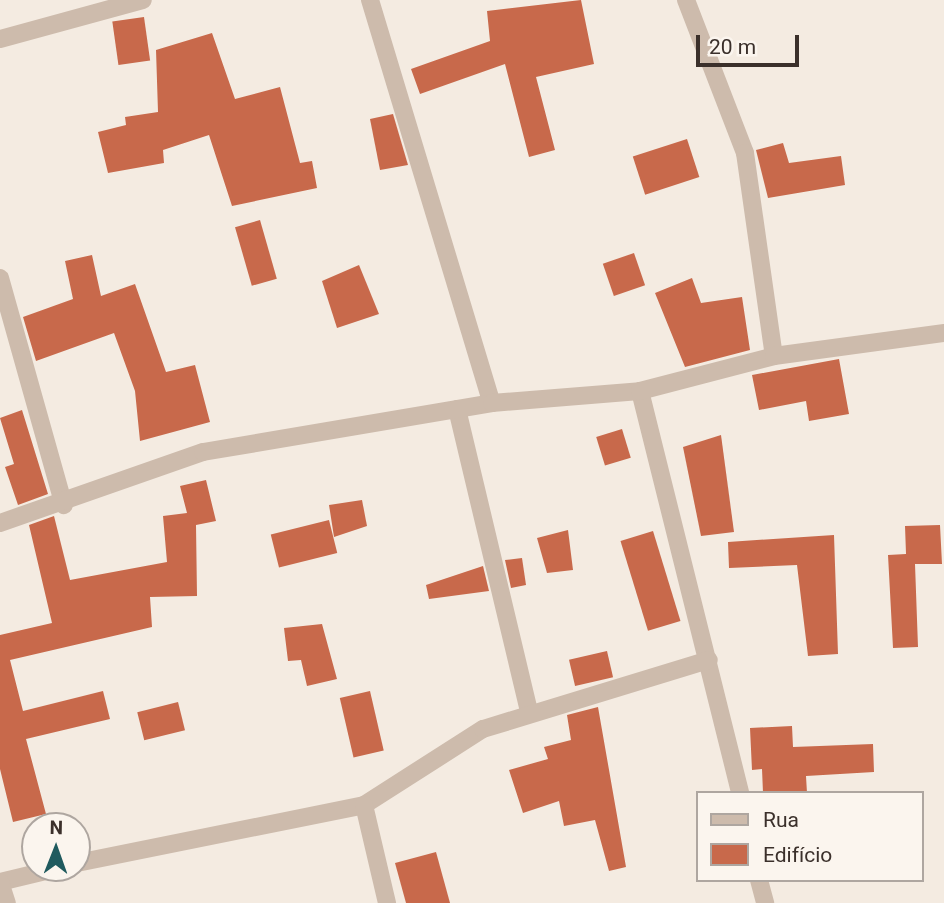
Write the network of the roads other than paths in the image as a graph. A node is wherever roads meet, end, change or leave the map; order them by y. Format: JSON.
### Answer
{"nodes":[{"id":1,"x":143,"y":0,"type":"edge"},
{"id":2,"x":370,"y":0,"type":"edge"},
{"id":3,"x":686,"y":0,"type":"edge"},
{"id":4,"x":0,"y":39,"type":"edge"},
{"id":5,"x":0,"y":278,"type":"edge"},
{"id":6,"x":944,"y":333,"type":"edge"},
{"id":7,"x":774,"y":356,"type":"junction"},
{"id":8,"x":640,"y":391,"type":"junction"},
{"id":9,"x":492,"y":403,"type":"junction"},
{"id":10,"x":457,"y":409,"type":"junction"},
{"id":11,"x":64,"y":505,"type":"junction"},
{"id":12,"x":0,"y":523,"type":"edge"},
{"id":13,"x":709,"y":660,"type":"junction"},
{"id":14,"x":529,"y":711,"type":"junction"},
{"id":15,"x":740,"y":791,"type":"edge"},
{"id":16,"x":364,"y":805,"type":"junction"},
{"id":17,"x":91,"y":860,"type":"edge"},
{"id":18,"x":21,"y":877,"type":"edge"},
{"id":19,"x":0,"y":882,"type":"edge"},
{"id":20,"x":760,"y":882,"type":"edge"},
{"id":21,"x":7,"y":903,"type":"edge"},
{"id":22,"x":387,"y":903,"type":"edge"},
{"id":23,"x":765,"y":903,"type":"edge"}],
"edges":[{"from":1,"to":4,"type":"street"},
{"from":2,"to":9,"type":"street"},
{"from":3,"to":7,"type":"street"},
{"from":5,"to":11,"type":"street"},
{"from":6,"to":7,"type":"street"},
{"from":7,"to":8,"type":"street"},
{"from":8,"to":9,"type":"street"},
{"from":8,"to":13,"type":"street"},
{"from":9,"to":10,"type":"street"},
{"from":10,"to":11,"type":"street"},
{"from":10,"to":14,"type":"street"},
{"from":11,"to":12,"type":"street"},
{"from":13,"to":14,"type":"street"},
{"from":13,"to":15,"type":"street"},
{"from":14,"to":16,"type":"street"},
{"from":16,"to":17,"type":"street"},
{"from":16,"to":22,"type":"street"},
{"from":18,"to":19,"type":"street"},
{"from":19,"to":21,"type":"street"},
{"from":20,"to":23,"type":"street"}]}
